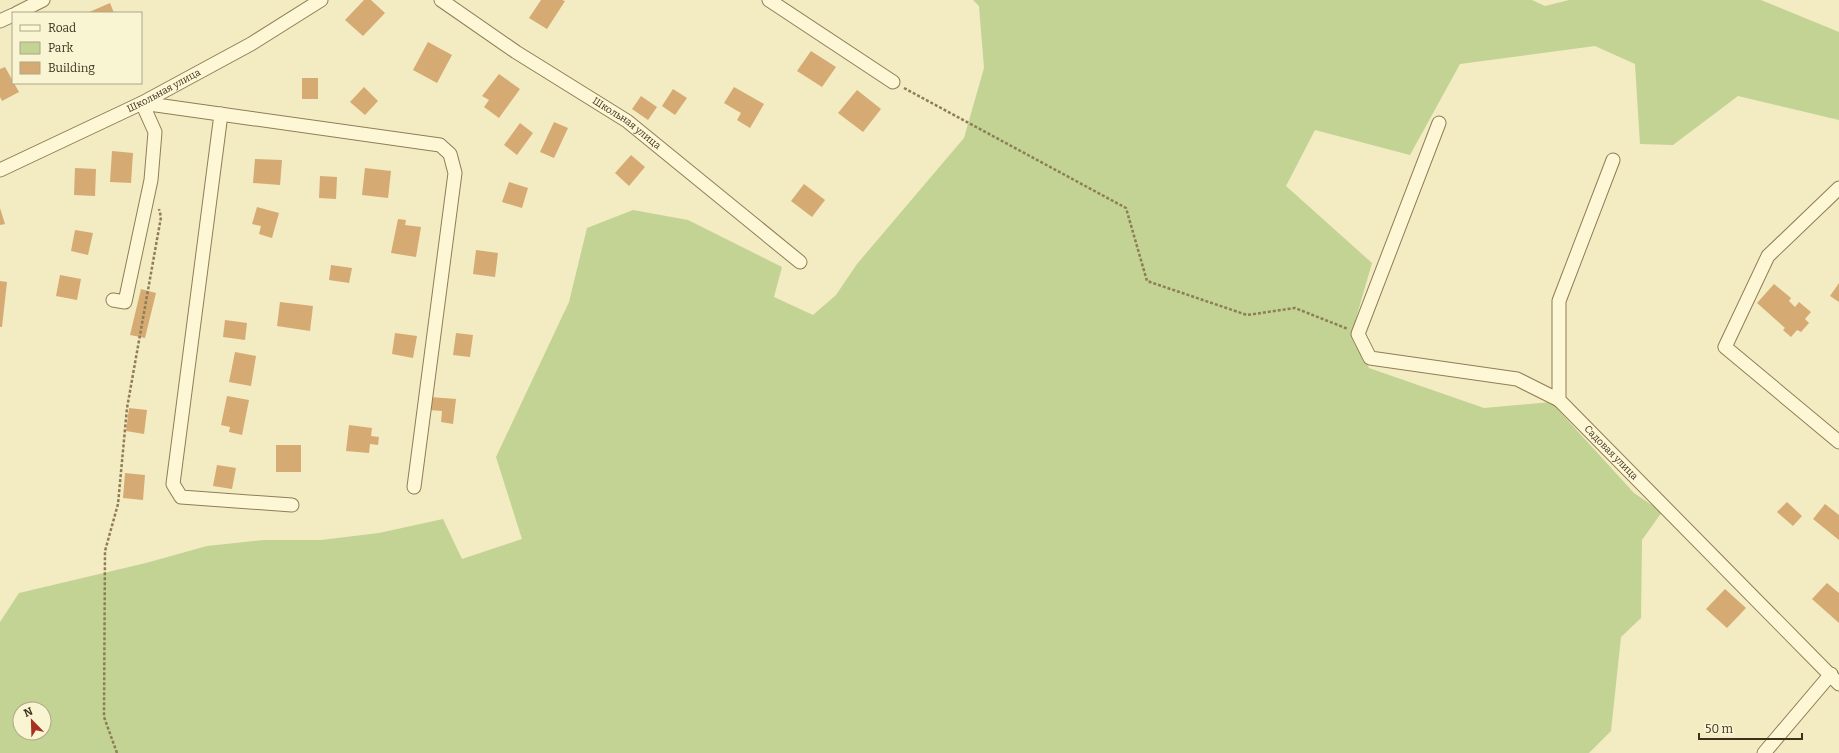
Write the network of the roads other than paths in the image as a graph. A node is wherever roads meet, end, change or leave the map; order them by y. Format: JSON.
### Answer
{"nodes":[{"id":1,"x":44,"y":0,"type":"edge"},
{"id":2,"x":321,"y":0,"type":"edge"},
{"id":3,"x":441,"y":0,"type":"edge"},
{"id":4,"x":769,"y":0,"type":"edge"},
{"id":5,"x":19,"y":12,"type":"edge"},
{"id":6,"x":12,"y":15,"type":"edge"},
{"id":7,"x":0,"y":21,"type":"edge"},
{"id":8,"x":893,"y":82,"type":"road end"},
{"id":9,"x":142,"y":103,"type":"junction"},
{"id":10,"x":221,"y":114,"type":"junction"},
{"id":11,"x":1439,"y":123,"type":"dead end"},
{"id":12,"x":1613,"y":160,"type":"dead end"},
{"id":13,"x":0,"y":170,"type":"edge"},
{"id":14,"x":1839,"y":188,"type":"edge"},
{"id":15,"x":800,"y":262,"type":"dead end"},
{"id":16,"x":113,"y":300,"type":"dead end"},
{"id":17,"x":1559,"y":400,"type":"junction"},
{"id":18,"x":1839,"y":442,"type":"edge"},
{"id":19,"x":414,"y":487,"type":"dead end"},
{"id":20,"x":292,"y":505,"type":"dead end"},
{"id":21,"x":1835,"y":679,"type":"edge"},
{"id":22,"x":1764,"y":753,"type":"edge"}],
"edges":[{"from":1,"to":5,"type":"street"},
{"from":2,"to":9,"type":"street","name":"Школьная улица"},
{"from":3,"to":15,"type":"street","name":"Школьная улица"},
{"from":4,"to":8,"type":"street"},
{"from":6,"to":7,"type":"street"},
{"from":9,"to":10,"type":"street"},
{"from":9,"to":13,"type":"street","name":"Школьная улица"},
{"from":9,"to":16,"type":"street"},
{"from":10,"to":19,"type":"street"},
{"from":10,"to":20,"type":"street"},
{"from":11,"to":17,"type":"street","name":"Садовая улица"},
{"from":12,"to":17,"type":"street"},
{"from":14,"to":18,"type":"street"},
{"from":17,"to":21,"type":"street","name":"Садовая улица"},
{"from":21,"to":22,"type":"street"}]}
